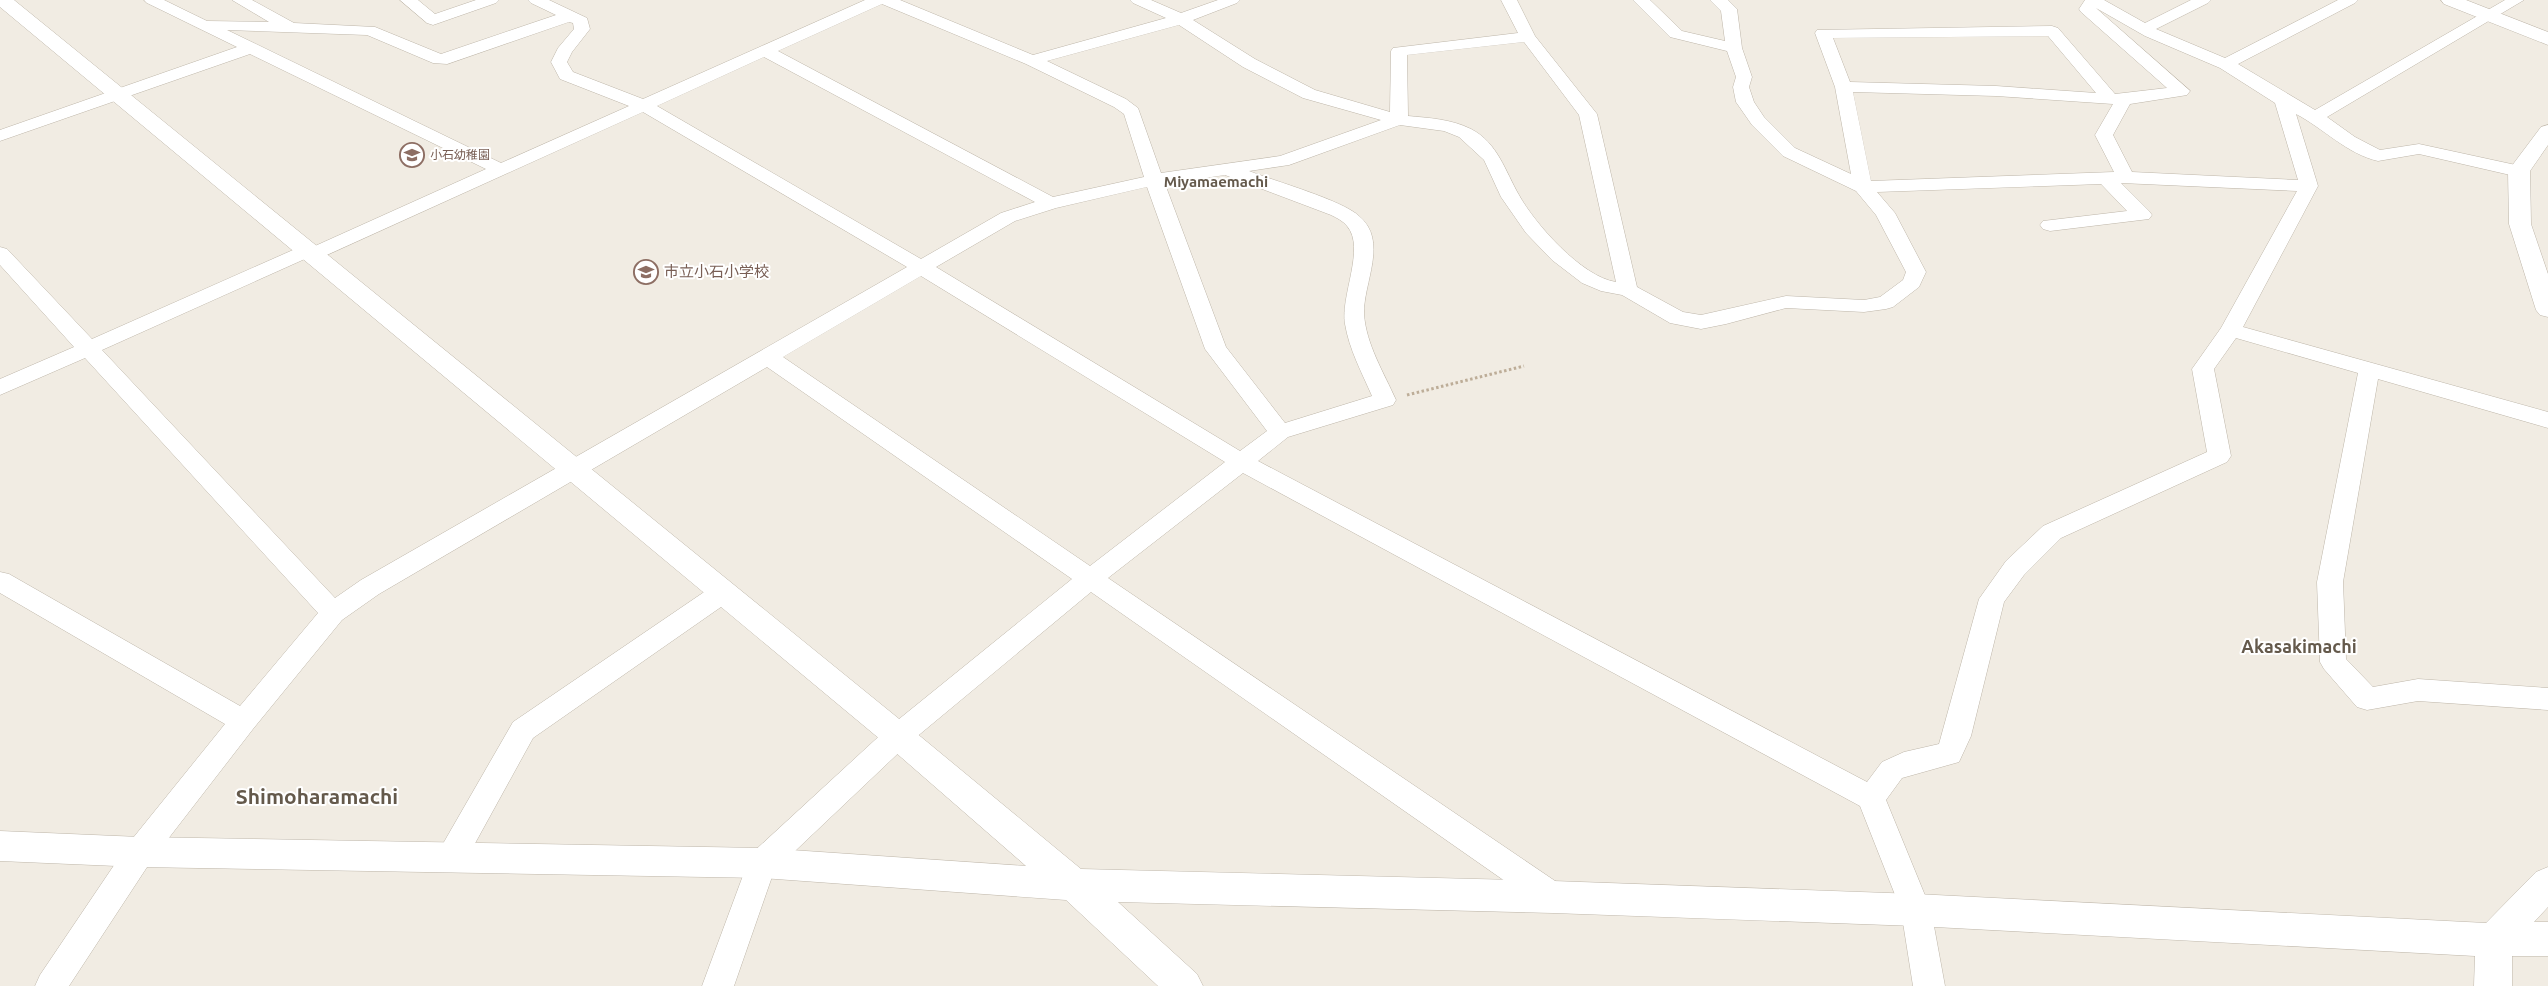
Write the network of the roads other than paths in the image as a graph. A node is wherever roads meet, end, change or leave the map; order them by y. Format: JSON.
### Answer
{"nodes":[{"id":1,"x":3,"y":0,"type":"edge"},
{"id":2,"x":152,"y":0,"type":"edge"},
{"id":3,"x":240,"y":0,"type":"edge"},
{"id":4,"x":408,"y":0,"type":"edge"},
{"id":5,"x":491,"y":0,"type":"edge"},
{"id":6,"x":536,"y":0,"type":"edge"},
{"id":7,"x":878,"y":0,"type":"edge"},
{"id":8,"x":886,"y":0,"type":"edge"},
{"id":9,"x":1138,"y":0,"type":"edge"},
{"id":10,"x":1232,"y":0,"type":"edge"},
{"id":11,"x":1509,"y":0,"type":"edge"},
{"id":12,"x":1640,"y":0,"type":"edge"},
{"id":13,"x":1718,"y":0,"type":"edge"},
{"id":14,"x":2094,"y":0,"type":"edge"},
{"id":15,"x":2203,"y":0,"type":"edge"},
{"id":16,"x":2350,"y":0,"type":"edge"},
{"id":17,"x":2450,"y":0,"type":"edge"},
{"id":18,"x":2516,"y":0,"type":"edge"},
{"id":19,"x":2490,"y":15,"type":"junction"},
{"id":20,"x":570,"y":16,"type":"junction"},
{"id":21,"x":1181,"y":18,"type":"junction"},
{"id":22,"x":200,"y":24,"type":"junction"},
{"id":23,"x":294,"y":29,"type":"junction"},
{"id":24,"x":2144,"y":29,"type":"junction"},
{"id":25,"x":1528,"y":36,"type":"junction"},
{"id":26,"x":2548,"y":39,"type":"edge"},
{"id":27,"x":1734,"y":48,"type":"junction"},
{"id":28,"x":248,"y":49,"type":"junction"},
{"id":29,"x":765,"y":51,"type":"junction"},
{"id":30,"x":1032,"y":60,"type":"junction"},
{"id":31,"x":2226,"y":64,"type":"junction"},
{"id":32,"x":1843,"y":88,"type":"junction"},
{"id":33,"x":116,"y":94,"type":"junction"},
{"id":34,"x":2117,"y":100,"type":"junction"},
{"id":35,"x":2283,"y":100,"type":"junction"},
{"id":36,"x":643,"y":105,"type":"junction"},
{"id":37,"x":2315,"y":117,"type":"junction"},
{"id":38,"x":1399,"y":120,"type":"junction"},
{"id":39,"x":2548,"y":131,"type":"edge"},
{"id":40,"x":0,"y":136,"type":"edge"},
{"id":41,"x":502,"y":170,"type":"junction"},
{"id":42,"x":1229,"y":170,"type":"junction"},
{"id":43,"x":2520,"y":171,"type":"junction"},
{"id":44,"x":2106,"y":177,"type":"junction"},
{"id":45,"x":2126,"y":177,"type":"junction"},
{"id":46,"x":1154,"y":180,"type":"junction"},
{"id":47,"x":2309,"y":186,"type":"junction"},
{"id":48,"x":1863,"y":187,"type":"junction"},
{"id":49,"x":1051,"y":203,"type":"junction"},
{"id":50,"x":2050,"y":225,"type":"dead end"},
{"id":51,"x":311,"y":252,"type":"junction"},
{"id":52,"x":0,"y":253,"type":"edge"},
{"id":53,"x":921,"y":267,"type":"junction"},
{"id":54,"x":1628,"y":290,"type":"junction"},
{"id":55,"x":2548,"y":310,"type":"edge"},
{"id":56,"x":2231,"y":330,"type":"junction"},
{"id":57,"x":90,"y":348,"type":"junction"},
{"id":58,"x":766,"y":356,"type":"junction"},
{"id":59,"x":2369,"y":370,"type":"junction"},
{"id":60,"x":0,"y":388,"type":"edge"},
{"id":61,"x":2548,"y":420,"type":"edge"},
{"id":62,"x":1280,"y":432,"type":"junction"},
{"id":63,"x":1240,"y":461,"type":"junction"},
{"id":64,"x":573,"y":470,"type":"junction"},
{"id":65,"x":1090,"y":579,"type":"junction"},
{"id":66,"x":0,"y":581,"type":"edge"},
{"id":67,"x":722,"y":593,"type":"junction"},
{"id":68,"x":333,"y":613,"type":"junction"},
{"id":69,"x":2548,"y":699,"type":"edge"},
{"id":70,"x":243,"y":721,"type":"junction"},
{"id":71,"x":898,"y":736,"type":"junction"},
{"id":72,"x":1870,"y":798,"type":"junction"},
{"id":73,"x":0,"y":846,"type":"edge"},
{"id":74,"x":140,"y":852,"type":"junction"},
{"id":75,"x":451,"y":858,"type":"junction"},
{"id":76,"x":762,"y":863,"type":"junction"},
{"id":77,"x":2548,"y":883,"type":"edge"},
{"id":78,"x":1074,"y":885,"type":"junction"},
{"id":79,"x":1553,"y":897,"type":"junction"},
{"id":80,"x":1916,"y":910,"type":"junction"},
{"id":81,"x":2548,"y":939,"type":"edge"},
{"id":82,"x":2494,"y":940,"type":"junction"},
{"id":83,"x":51,"y":986,"type":"edge"},
{"id":84,"x":718,"y":986,"type":"edge"},
{"id":85,"x":1184,"y":986,"type":"edge"},
{"id":86,"x":1929,"y":986,"type":"edge"},
{"id":87,"x":2493,"y":986,"type":"edge"}],
"edges":[{"from":1,"to":33,"type":"street"},
{"from":2,"to":22,"type":"street"},
{"from":3,"to":23,"type":"street"},
{"from":4,"to":5,"type":"street"},
{"from":6,"to":20,"type":"street"},
{"from":7,"to":29,"type":"street"},
{"from":8,"to":30,"type":"street"},
{"from":9,"to":21,"type":"street"},
{"from":10,"to":21,"type":"street"},
{"from":11,"to":25,"type":"street"},
{"from":12,"to":27,"type":"street"},
{"from":13,"to":27,"type":"street"},
{"from":14,"to":24,"type":"street"},
{"from":14,"to":34,"type":"street"},
{"from":15,"to":24,"type":"street"},
{"from":16,"to":31,"type":"street"},
{"from":17,"to":19,"type":"street"},
{"from":18,"to":19,"type":"street"},
{"from":19,"to":26,"type":"street"},
{"from":19,"to":37,"type":"street"},
{"from":20,"to":23,"type":"street"},
{"from":20,"to":36,"type":"street"},
{"from":21,"to":30,"type":"street"},
{"from":21,"to":38,"type":"street"},
{"from":22,"to":23,"type":"street"},
{"from":22,"to":28,"type":"street"},
{"from":24,"to":31,"type":"street"},
{"from":25,"to":38,"type":"street"},
{"from":25,"to":54,"type":"street"},
{"from":27,"to":48,"type":"street"},
{"from":28,"to":33,"type":"street"},
{"from":28,"to":41,"type":"street"},
{"from":29,"to":36,"type":"street"},
{"from":29,"to":49,"type":"street"},
{"from":30,"to":46,"type":"street"},
{"from":31,"to":35,"type":"street"},
{"from":32,"to":34,"type":"street"},
{"from":32,"to":34,"type":"street"},
{"from":32,"to":48,"type":"street"},
{"from":33,"to":40,"type":"street"},
{"from":33,"to":51,"type":"street"},
{"from":34,"to":45,"type":"street"},
{"from":35,"to":37,"type":"street"},
{"from":35,"to":47,"type":"street"},
{"from":36,"to":41,"type":"street"},
{"from":36,"to":53,"type":"street"},
{"from":37,"to":43,"type":"street"},
{"from":38,"to":42,"type":"street"},
{"from":38,"to":54,"type":"street"},
{"from":39,"to":43,"type":"street"},
{"from":41,"to":51,"type":"street"},
{"from":42,"to":46,"type":"street"},
{"from":42,"to":62,"type":"street"},
{"from":43,"to":55,"type":"street"},
{"from":44,"to":45,"type":"street"},
{"from":44,"to":48,"type":"street"},
{"from":44,"to":50,"type":"street"},
{"from":45,"to":47,"type":"street"},
{"from":46,"to":49,"type":"street"},
{"from":46,"to":62,"type":"street"},
{"from":47,"to":56,"type":"street"},
{"from":48,"to":54,"type":"street"},
{"from":49,"to":53,"type":"street"},
{"from":51,"to":57,"type":"street"},
{"from":51,"to":64,"type":"street"},
{"from":52,"to":57,"type":"street"},
{"from":53,"to":58,"type":"street"},
{"from":53,"to":63,"type":"street"},
{"from":56,"to":59,"type":"street"},
{"from":56,"to":72,"type":"street"},
{"from":57,"to":60,"type":"street"},
{"from":57,"to":68,"type":"street"},
{"from":58,"to":64,"type":"street"},
{"from":58,"to":65,"type":"street"},
{"from":59,"to":61,"type":"street"},
{"from":59,"to":69,"type":"street"},
{"from":62,"to":63,"type":"street"},
{"from":63,"to":65,"type":"street"},
{"from":63,"to":72,"type":"street"},
{"from":64,"to":67,"type":"street"},
{"from":64,"to":68,"type":"street"},
{"from":65,"to":71,"type":"street"},
{"from":65,"to":79,"type":"street"},
{"from":66,"to":70,"type":"street"},
{"from":67,"to":71,"type":"street"},
{"from":67,"to":75,"type":"street"},
{"from":68,"to":70,"type":"street"},
{"from":70,"to":74,"type":"street"},
{"from":71,"to":76,"type":"street"},
{"from":71,"to":78,"type":"street"},
{"from":72,"to":80,"type":"street"},
{"from":73,"to":74,"type":"street"},
{"from":74,"to":75,"type":"street"},
{"from":74,"to":83,"type":"street"},
{"from":75,"to":76,"type":"street"},
{"from":76,"to":78,"type":"street"},
{"from":76,"to":84,"type":"street"},
{"from":77,"to":82,"type":"street"},
{"from":78,"to":79,"type":"street"},
{"from":78,"to":85,"type":"street"},
{"from":79,"to":80,"type":"street"},
{"from":80,"to":82,"type":"street"},
{"from":80,"to":86,"type":"street"},
{"from":81,"to":82,"type":"street"},
{"from":82,"to":87,"type":"street"}]}
